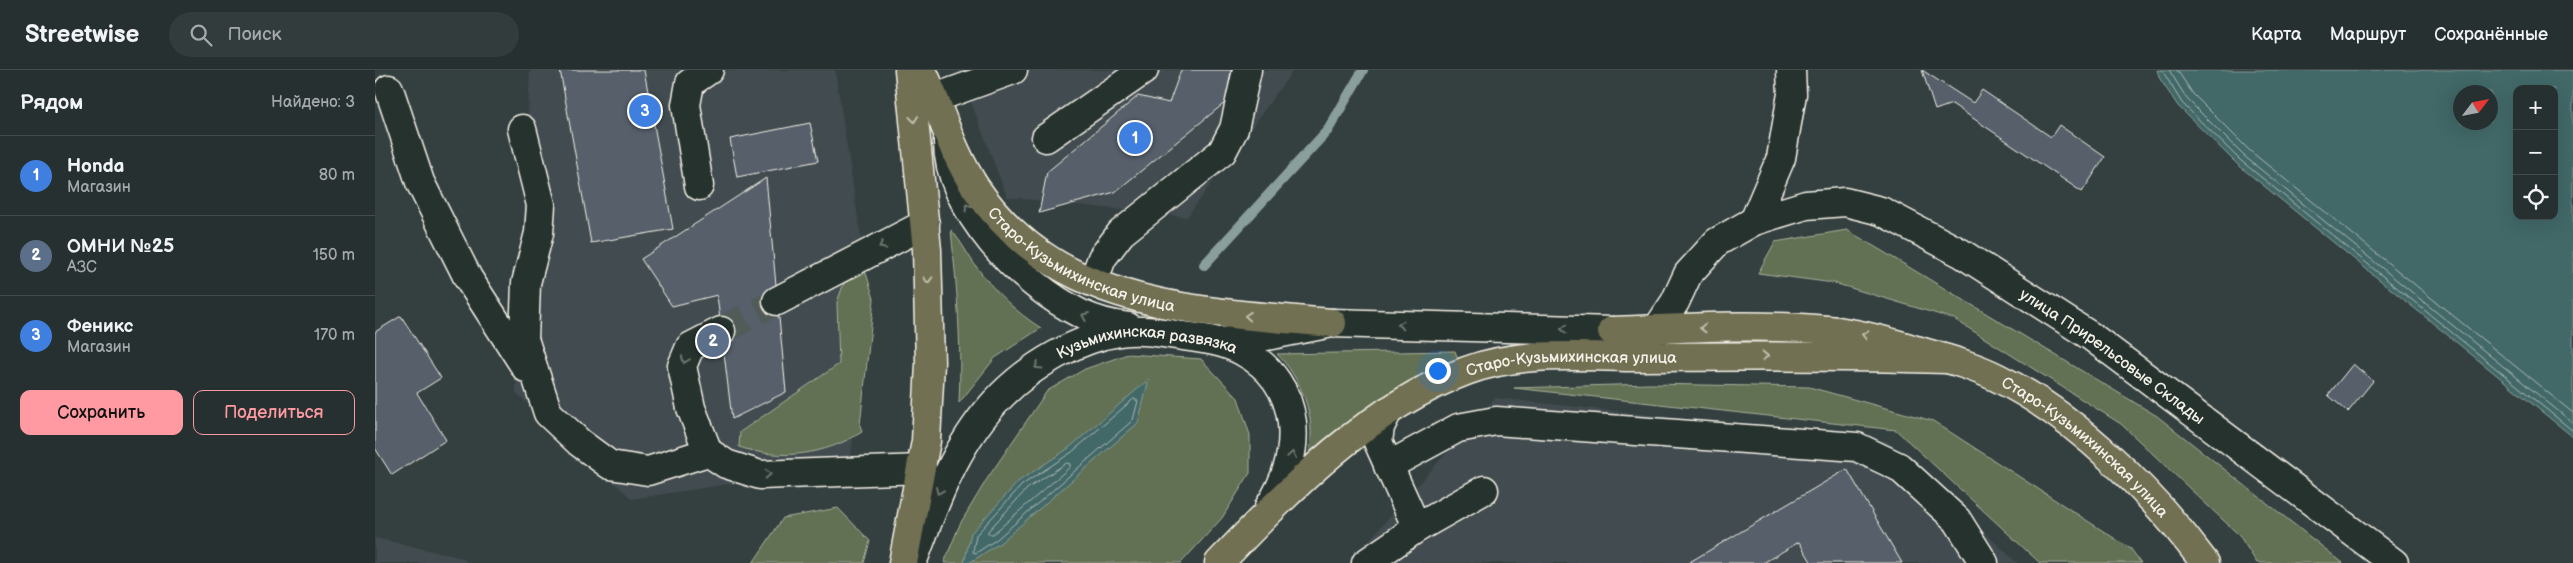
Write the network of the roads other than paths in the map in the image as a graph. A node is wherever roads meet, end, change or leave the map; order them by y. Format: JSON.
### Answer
{"nodes":[{"id":1,"x":709,"y":70,"type":"edge"},
{"id":2,"x":909,"y":70,"type":"edge"},
{"id":3,"x":922,"y":70,"type":"edge"},
{"id":4,"x":1013,"y":70,"type":"edge"},
{"id":5,"x":1144,"y":70,"type":"edge"},
{"id":6,"x":1247,"y":70,"type":"edge"},
{"id":7,"x":1791,"y":70,"type":"edge"},
{"id":8,"x":389,"y":89,"type":"dead end"},
{"id":9,"x":935,"y":98,"type":"junction"},
{"id":10,"x":522,"y":129,"type":"dead end"},
{"id":11,"x":948,"y":135,"type":"junction"},
{"id":12,"x":1046,"y":138,"type":"dead end"},
{"id":13,"x":699,"y":186,"type":"dead end"},
{"id":14,"x":1755,"y":220,"type":"junction"},
{"id":15,"x":925,"y":224,"type":"junction"},
{"id":16,"x":1093,"y":282,"type":"junction"},
{"id":17,"x":777,"y":301,"type":"tunnel mouth"},
{"id":18,"x":1331,"y":323,"type":"junction"},
{"id":19,"x":1657,"y":329,"type":"junction"},
{"id":20,"x":1613,"y":330,"type":"joint"},
{"id":21,"x":721,"y":331,"type":"tunnel mouth"},
{"id":22,"x":1150,"y":331,"type":"junction"},
{"id":23,"x":1219,"y":342,"type":"junction"},
{"id":24,"x":1646,"y":357,"type":"junction"},
{"id":25,"x":1945,"y":359,"type":"junction"},
{"id":26,"x":541,"y":390,"type":"junction"},
{"id":27,"x":1388,"y":411,"type":"junction"},
{"id":28,"x":1336,"y":450,"type":"junction"},
{"id":29,"x":708,"y":452,"type":"junction"},
{"id":30,"x":1388,"y":466,"type":"junction"},
{"id":31,"x":922,"y":469,"type":"junction"},
{"id":32,"x":1484,"y":490,"type":"dead end"},
{"id":33,"x":1252,"y":528,"type":"junction"},
{"id":34,"x":1417,"y":528,"type":"junction"},
{"id":35,"x":903,"y":563,"type":"edge"},
{"id":36,"x":912,"y":563,"type":"edge"},
{"id":37,"x":1219,"y":563,"type":"edge"},
{"id":38,"x":1366,"y":563,"type":"edge"},
{"id":39,"x":1984,"y":563,"type":"edge"},
{"id":40,"x":2205,"y":563,"type":"edge"},
{"id":41,"x":2394,"y":563,"type":"edge"}],
"edges":[{"from":1,"to":13,"type":"street"},
{"from":2,"to":15,"type":"main road","one_way":true},
{"from":3,"to":9,"type":"main road","name":"Старо-Кузьмихинская улица"},
{"from":4,"to":9,"type":"street"},
{"from":5,"to":12,"type":"street"},
{"from":6,"to":16,"type":"street"},
{"from":7,"to":14,"type":"street"},
{"from":8,"to":26,"type":"street"},
{"from":9,"to":11,"type":"main road","name":"Старо-Кузьмихинская улица"},
{"from":10,"to":26,"type":"street"},
{"from":11,"to":16,"type":"main road","name":"Старо-Кузьмихинская улица"},
{"from":22,"to":11,"type":"street","one_way":true},
{"from":14,"to":19,"type":"street","name":"улица Прирельсовые Склады"},
{"from":14,"to":41,"type":"street","name":"улица Прирельсовые Склады"},
{"from":15,"to":17,"type":"street","one_way":true},
{"from":15,"to":31,"type":"main road","one_way":true},
{"from":18,"to":16,"type":"main road","name":"Старо-Кузьмихинская улица","one_way":true},
{"from":20,"to":18,"type":"street","name":"Старо-Кузьмихинская улица","one_way":true},
{"from":18,"to":23,"type":"street","name":"Старо-Кузьмихинская улица"},
{"from":19,"to":20,"type":"main road","name":"Старо-Кузьмихинская улица"},
{"from":19,"to":24,"type":"street","name":"улица Прирельсовые Склады"},
{"from":25,"to":19,"type":"main road","name":"Старо-Кузьмихинская улица","one_way":true},
{"from":21,"to":29,"type":"street","one_way":true},
{"from":22,"to":23,"type":"street","name":"Кузьмихинская развязка"},
{"from":22,"to":36,"type":"street","name":"Кузьмихинская развязка","one_way":true},
{"from":33,"to":23,"type":"street","name":"Кузьмихинская развязка","one_way":true},
{"from":24,"to":25,"type":"main road","name":"Старо-Кузьмихинская улица","one_way":true},
{"from":24,"to":27,"type":"main road","name":"Старо-Кузьмихинская улица"},
{"from":25,"to":40,"type":"main road","name":"Старо-Кузьмихинская улица"},
{"from":26,"to":29,"type":"street"},
{"from":27,"to":28,"type":"main road","name":"Старо-Кузьмихинская улица"},
{"from":27,"to":30,"type":"street"},
{"from":28,"to":30,"type":"street"},
{"from":28,"to":33,"type":"main road","name":"Старо-Кузьмихинская улица"},
{"from":29,"to":31,"type":"street","one_way":true},
{"from":30,"to":34,"type":"street"},
{"from":30,"to":39,"type":"street"},
{"from":31,"to":35,"type":"main road"},
{"from":32,"to":34,"type":"street"},
{"from":33,"to":37,"type":"main road","name":"Кузьмихинская развязка"},
{"from":34,"to":38,"type":"street"}]}
